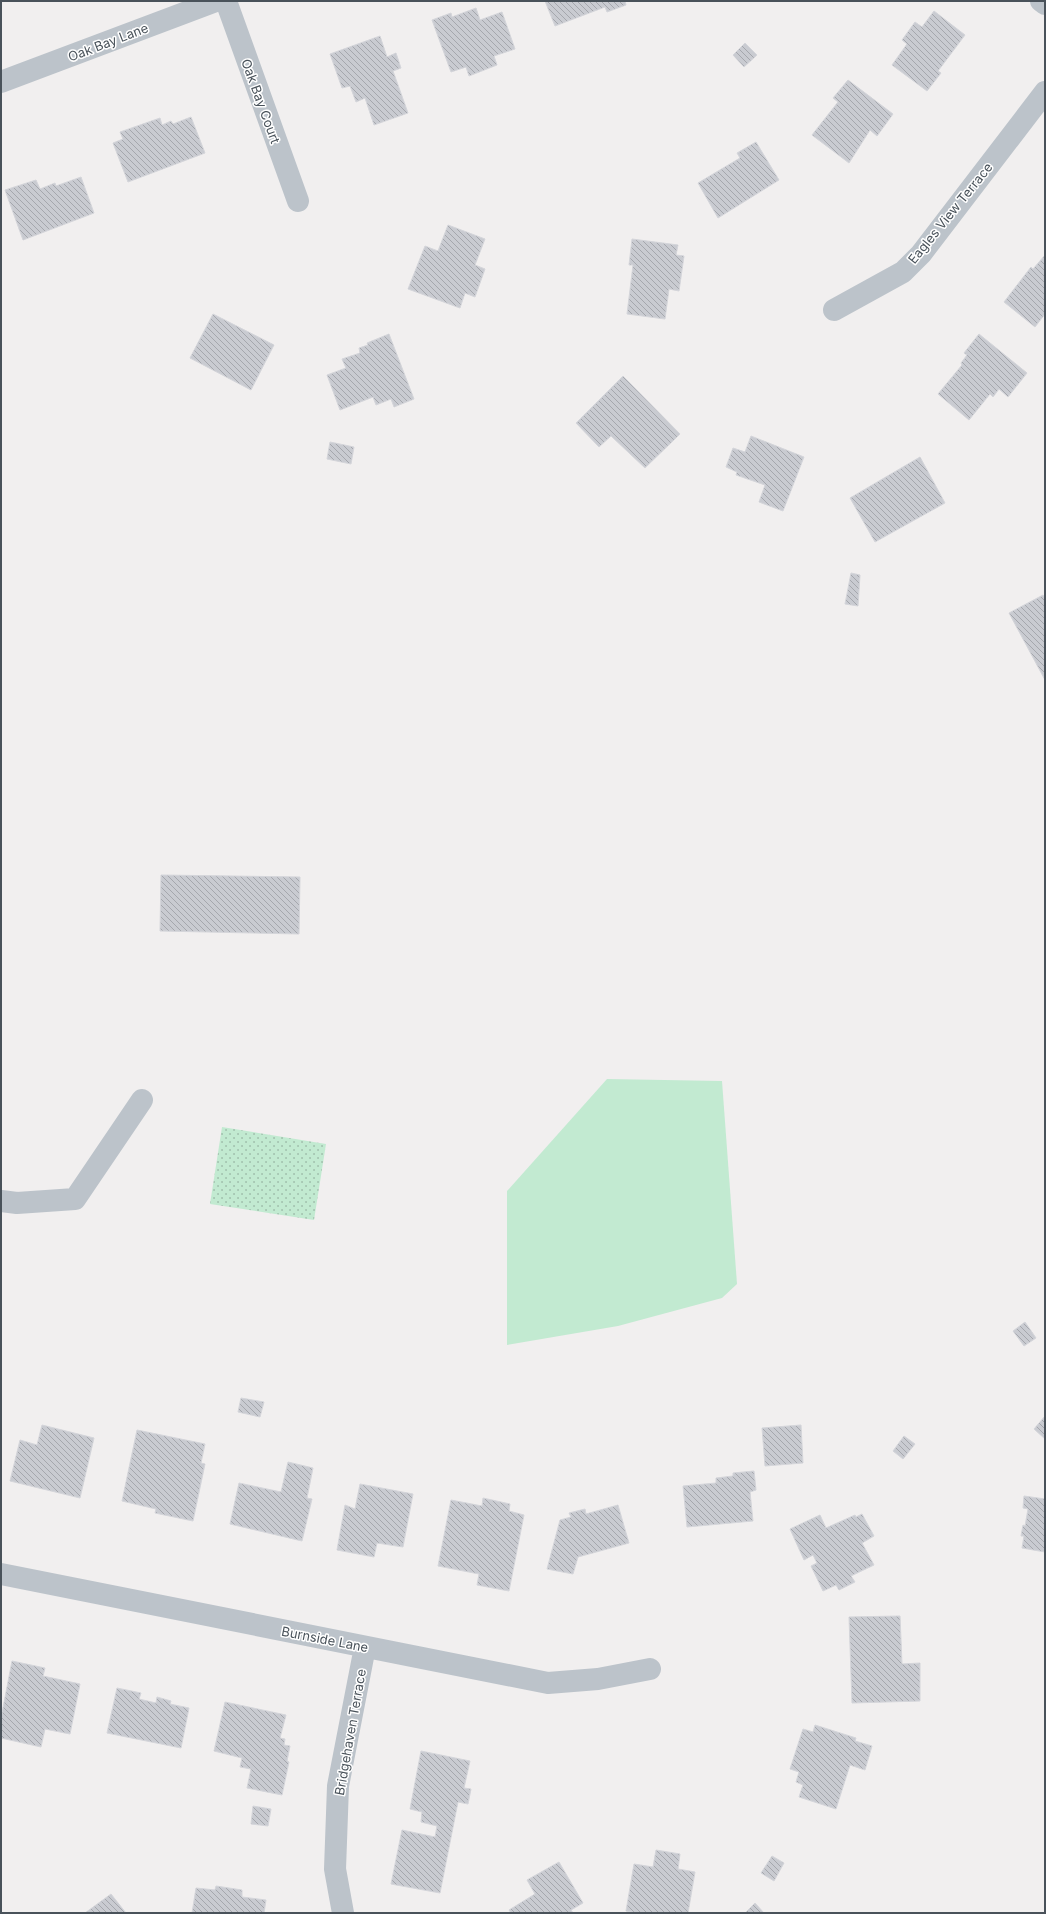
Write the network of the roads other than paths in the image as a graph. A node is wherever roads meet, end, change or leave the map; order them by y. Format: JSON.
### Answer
{"nodes":[{"id":1,"x":216,"y":1,"type":"edge"},
{"id":2,"x":226,"y":1,"type":"edge"},
{"id":3,"x":1041,"y":1,"type":"edge"},
{"id":4,"x":1045,"y":4,"type":"edge"},
{"id":5,"x":1,"y":82,"type":"edge"},
{"id":6,"x":1045,"y":92,"type":"edge"},
{"id":7,"x":298,"y":202,"type":"dead end"},
{"id":8,"x":834,"y":310,"type":"dead end"},
{"id":9,"x":142,"y":1100,"type":"dead end"},
{"id":10,"x":1,"y":1201,"type":"edge"},
{"id":11,"x":1,"y":1574,"type":"edge"},
{"id":12,"x":365,"y":1647,"type":"junction"},
{"id":13,"x":650,"y":1668,"type":"dead end"},
{"id":14,"x":343,"y":1913,"type":"edge"}],
"edges":[{"from":1,"to":5,"type":"street","name":"Oak Bay Lane"},
{"from":2,"to":7,"type":"street","name":"Oak Bay Court"},
{"from":3,"to":4,"type":"street"},
{"from":6,"to":8,"type":"street","name":"Eagles View Terrace"},
{"from":9,"to":10,"type":"street"},
{"from":11,"to":12,"type":"street","name":"Burnside Lane"},
{"from":12,"to":13,"type":"street","name":"Burnside Lane"},
{"from":12,"to":14,"type":"street","name":"Bridgehaven Terrace"}]}
